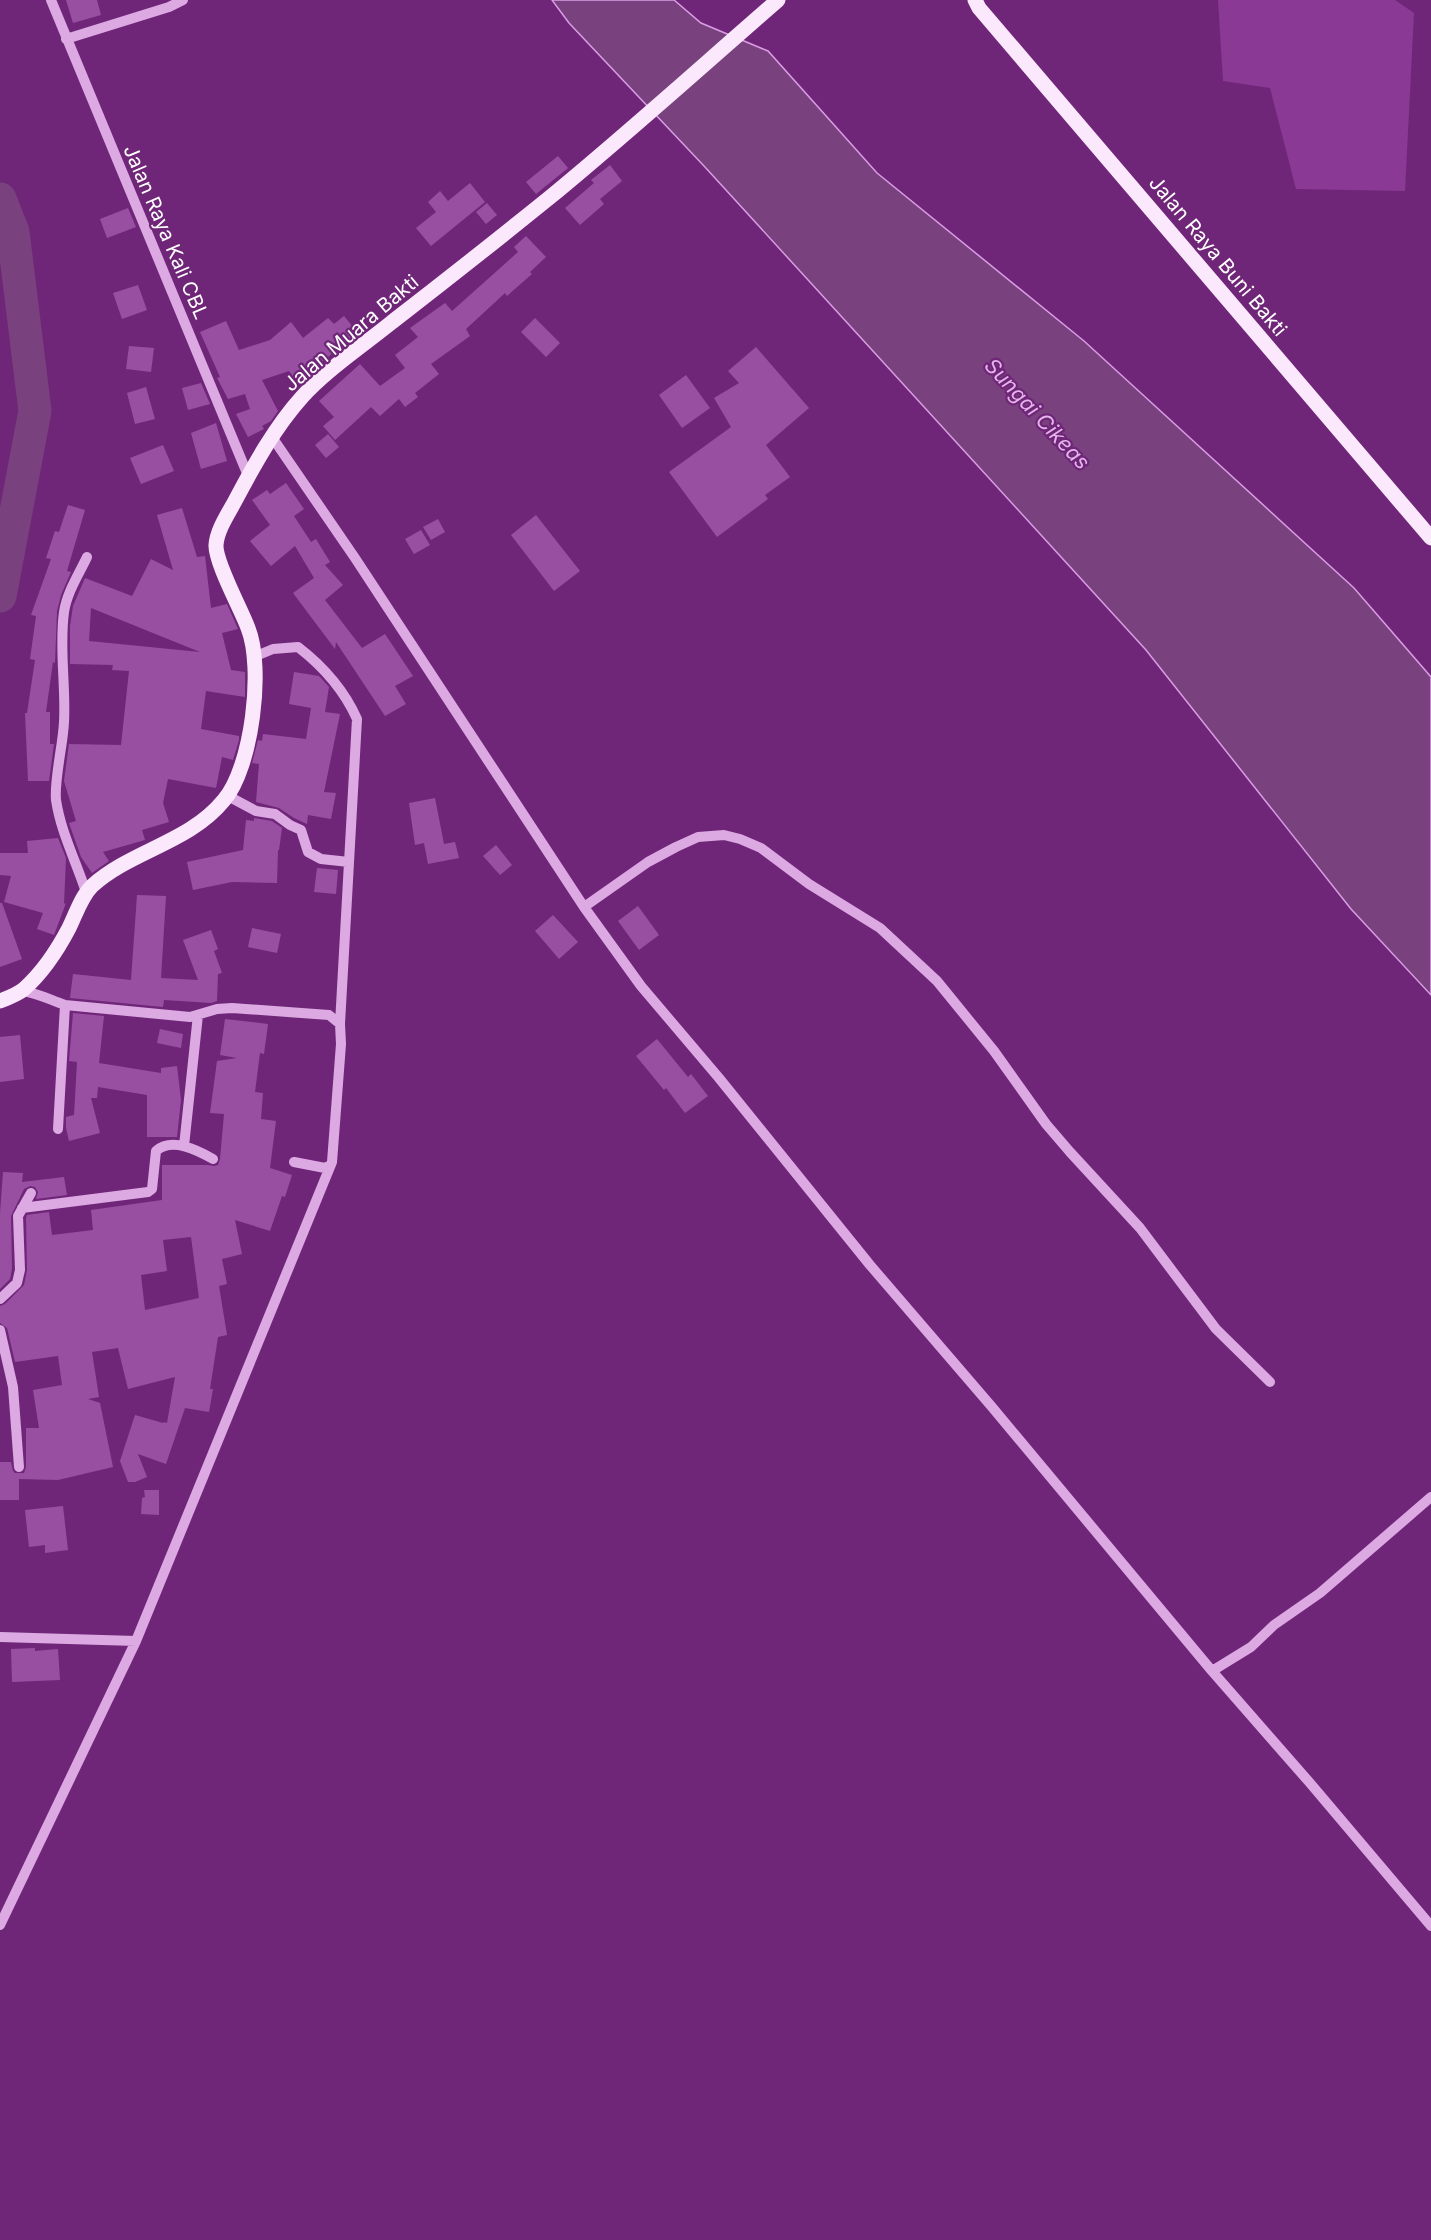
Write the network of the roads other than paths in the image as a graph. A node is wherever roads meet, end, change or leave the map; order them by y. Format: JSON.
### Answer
{"nodes":[{"id":1,"x":51,"y":0,"type":"edge"},
{"id":2,"x":183,"y":0,"type":"edge"},
{"id":3,"x":778,"y":0,"type":"edge"},
{"id":4,"x":975,"y":0,"type":"edge"},
{"id":5,"x":66,"y":39,"type":"junction"},
{"id":6,"x":272,"y":437,"type":"junction"},
{"id":7,"x":249,"y":478,"type":"junction"},
{"id":8,"x":1431,"y":538,"type":"edge"},
{"id":9,"x":87,"y":556,"type":"dead end"},
{"id":10,"x":256,"y":656,"type":"junction"},
{"id":11,"x":228,"y":796,"type":"junction"},
{"id":12,"x":349,"y":862,"type":"junction"},
{"id":13,"x":86,"y":891,"type":"junction"},
{"id":14,"x":584,"y":907,"type":"junction"},
{"id":15,"x":22,"y":991,"type":"junction"},
{"id":16,"x":0,"y":1001,"type":"edge"},
{"id":17,"x":65,"y":1005,"type":"junction"},
{"id":18,"x":198,"y":1015,"type":"junction"},
{"id":19,"x":340,"y":1024,"type":"junction"},
{"id":20,"x":58,"y":1129,"type":"dead end"},
{"id":21,"x":184,"y":1146,"type":"junction"},
{"id":22,"x":213,"y":1159,"type":"dead end"},
{"id":23,"x":294,"y":1162,"type":"dead end"},
{"id":24,"x":329,"y":1166,"type":"junction"},
{"id":25,"x":31,"y":1193,"type":"dead end"},
{"id":26,"x":22,"y":1208,"type":"junction"},
{"id":27,"x":0,"y":1299,"type":"edge"},
{"id":28,"x":0,"y":1330,"type":"edge"},
{"id":29,"x":1270,"y":1382,"type":"dead end"},
{"id":30,"x":19,"y":1467,"type":"dead end"},
{"id":31,"x":1431,"y":1497,"type":"edge"},
{"id":32,"x":0,"y":1637,"type":"edge"},
{"id":33,"x":136,"y":1641,"type":"junction"},
{"id":34,"x":1212,"y":1671,"type":"junction"},
{"id":35,"x":0,"y":1925,"type":"edge"},
{"id":36,"x":1431,"y":1926,"type":"edge"}],
"edges":[{"from":1,"to":5,"type":"street","name":"Jalan Raya Kali CBL"},
{"from":2,"to":5,"type":"street"},
{"from":3,"to":6,"type":"main road","name":"Jalan Muara Bakti"},
{"from":4,"to":8,"type":"main road","name":"Jalan Raya Buni Bakti"},
{"from":5,"to":7,"type":"street","name":"Jalan Raya Kali CBL"},
{"from":6,"to":7,"type":"main road","name":"Jalan Muara Bakti"},
{"from":6,"to":14,"type":"street"},
{"from":7,"to":10,"type":"main road","name":"Jalan Muara Bakti"},
{"from":9,"to":13,"type":"street"},
{"from":10,"to":11,"type":"main road","name":"Jalan Muara Bakti"},
{"from":10,"to":12,"type":"street"},
{"from":11,"to":12,"type":"street"},
{"from":11,"to":13,"type":"main road","name":"Jalan Muara Bakti"},
{"from":12,"to":19,"type":"street"},
{"from":13,"to":15,"type":"main road","name":"Jalan Muara Bakti"},
{"from":14,"to":29,"type":"street"},
{"from":14,"to":34,"type":"street"},
{"from":15,"to":16,"type":"main road","name":"Jalan Muara Bakti"},
{"from":15,"to":17,"type":"street"},
{"from":17,"to":18,"type":"street"},
{"from":17,"to":20,"type":"street"},
{"from":18,"to":19,"type":"street"},
{"from":18,"to":21,"type":"street"},
{"from":19,"to":24,"type":"street"},
{"from":21,"to":22,"type":"street"},
{"from":21,"to":26,"type":"street"},
{"from":23,"to":24,"type":"street"},
{"from":24,"to":33,"type":"street"},
{"from":25,"to":26,"type":"street"},
{"from":26,"to":27,"type":"street"},
{"from":28,"to":30,"type":"street"},
{"from":31,"to":34,"type":"street"},
{"from":32,"to":33,"type":"street"},
{"from":33,"to":35,"type":"street"},
{"from":34,"to":36,"type":"street"}]}
